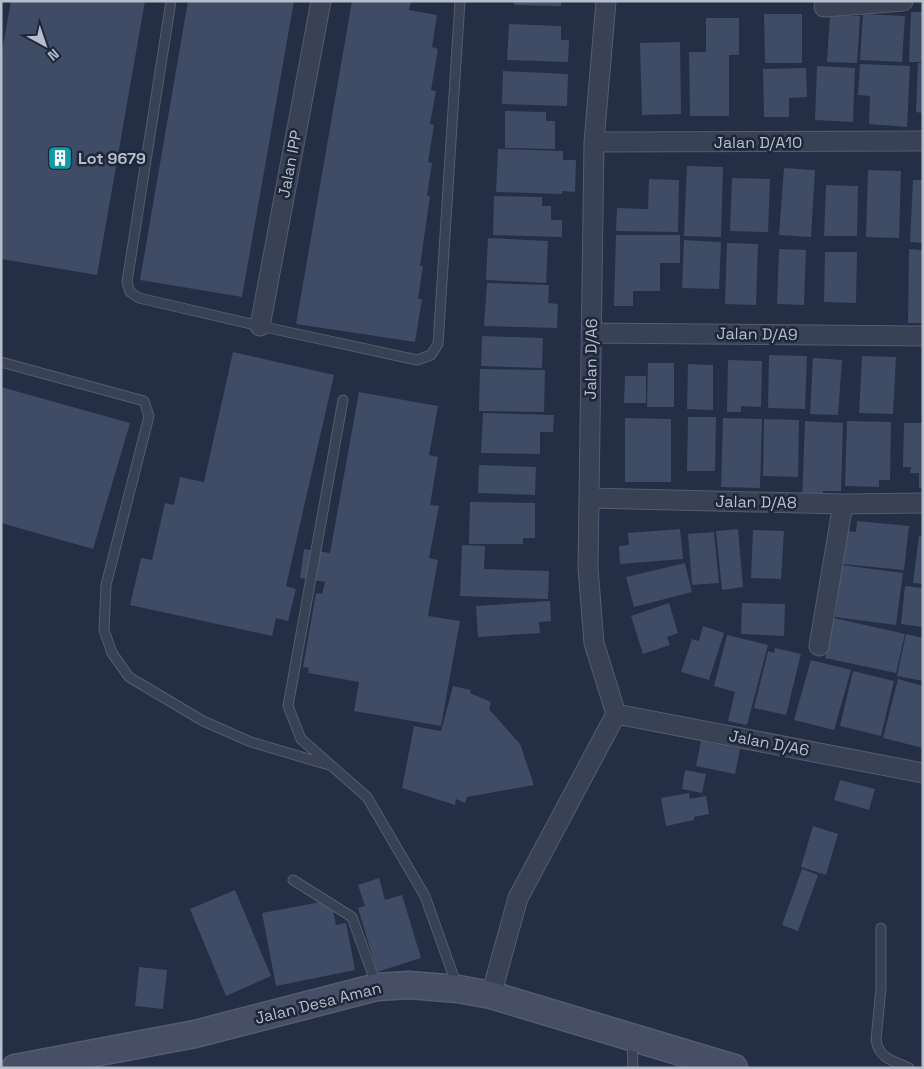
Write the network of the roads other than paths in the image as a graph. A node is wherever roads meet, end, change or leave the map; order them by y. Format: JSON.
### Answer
{"nodes":[{"id":1,"x":171,"y":1,"type":"edge"},
{"id":2,"x":320,"y":1,"type":"edge"},
{"id":3,"x":460,"y":1,"type":"edge"},
{"id":4,"x":606,"y":1,"type":"edge"},
{"id":5,"x":903,"y":1,"type":"edge"},
{"id":6,"x":824,"y":7,"type":"dead end"},
{"id":7,"x":594,"y":142,"type":"junction"},
{"id":8,"x":923,"y":142,"type":"edge"},
{"id":9,"x":260,"y":326,"type":"junction"},
{"id":10,"x":591,"y":333,"type":"junction"},
{"id":11,"x":923,"y":336,"type":"edge"},
{"id":12,"x":1,"y":362,"type":"edge"},
{"id":13,"x":343,"y":400,"type":"dead end"},
{"id":14,"x":589,"y":498,"type":"junction"},
{"id":15,"x":923,"y":503,"type":"edge"},
{"id":16,"x":843,"y":504,"type":"junction"},
{"id":17,"x":819,"y":646,"type":"dead end"},
{"id":18,"x":616,"y":714,"type":"junction"},
{"id":19,"x":329,"y":765,"type":"junction"},
{"id":20,"x":923,"y":773,"type":"edge"},
{"id":21,"x":293,"y":880,"type":"dead end"},
{"id":22,"x":880,"y":928,"type":"dead end"},
{"id":23,"x":377,"y":986,"type":"junction"},
{"id":24,"x":458,"y":989,"type":"junction"},
{"id":25,"x":491,"y":995,"type":"junction"},
{"id":26,"x":631,"y":1038,"type":"junction"},
{"id":27,"x":15,"y":1068,"type":"edge"},
{"id":28,"x":633,"y":1068,"type":"edge"},
{"id":29,"x":734,"y":1068,"type":"edge"},
{"id":30,"x":909,"y":1068,"type":"edge"}],
"edges":[{"from":1,"to":9,"type":"lane"},
{"from":2,"to":9,"type":"street","name":"Jalan IPP"},
{"from":3,"to":9,"type":"lane"},
{"from":4,"to":7,"type":"street","name":"Jalan D/A6"},
{"from":5,"to":6,"type":"street"},
{"from":7,"to":8,"type":"street","name":"Jalan D/A10"},
{"from":7,"to":10,"type":"street","name":"Jalan D/A6"},
{"from":10,"to":11,"type":"street","name":"Jalan D/A9"},
{"from":10,"to":14,"type":"street","name":"Jalan D/A6"},
{"from":12,"to":19,"type":"lane"},
{"from":13,"to":19,"type":"lane"},
{"from":14,"to":16,"type":"street","name":"Jalan D/A8"},
{"from":14,"to":18,"type":"street","name":"Jalan D/A6"},
{"from":15,"to":16,"type":"street","name":"Jalan D/A8"},
{"from":16,"to":17,"type":"street"},
{"from":18,"to":20,"type":"street","name":"Jalan D/A6"},
{"from":18,"to":25,"type":"street"},
{"from":19,"to":24,"type":"lane"},
{"from":21,"to":23,"type":"lane"},
{"from":22,"to":30,"type":"lane"},
{"from":23,"to":24,"type":"street","name":"Jalan Desa Aman"},
{"from":23,"to":27,"type":"street","name":"Jalan Desa Aman"},
{"from":24,"to":25,"type":"street","name":"Jalan Desa Aman"},
{"from":25,"to":26,"type":"street","name":"Jalan Desa Aman"},
{"from":26,"to":28,"type":"lane"},
{"from":26,"to":29,"type":"street","name":"Jalan Desa Aman"}]}
